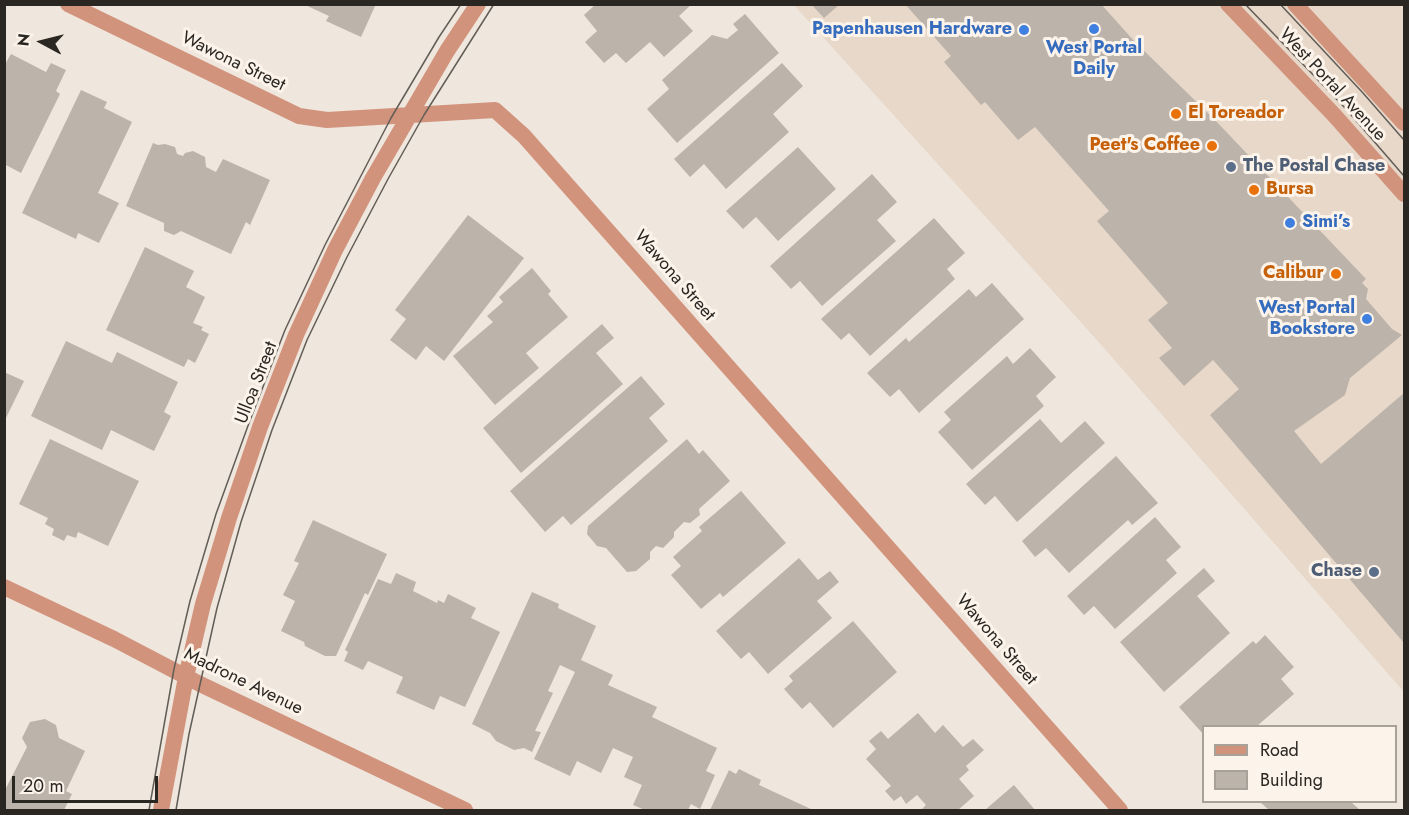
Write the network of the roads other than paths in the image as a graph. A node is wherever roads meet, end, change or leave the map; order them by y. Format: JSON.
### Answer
{"nodes":[{"id":1,"x":68,"y":4,"type":"edge"},
{"id":2,"x":478,"y":4,"type":"edge"},
{"id":3,"x":1228,"y":4,"type":"edge"},
{"id":4,"x":1295,"y":4,"type":"edge"},
{"id":5,"x":409,"y":116,"type":"junction"},
{"id":6,"x":1404,"y":123,"type":"edge"},
{"id":7,"x":1404,"y":194,"type":"edge"},
{"id":8,"x":4,"y":587,"type":"edge"},
{"id":9,"x":186,"y":677,"type":"junction"},
{"id":10,"x":161,"y":810,"type":"edge"},
{"id":11,"x":465,"y":810,"type":"edge"},
{"id":12,"x":1120,"y":810,"type":"edge"}],
"edges":[{"from":1,"to":5,"type":"street","name":"Wawona Street"},
{"from":2,"to":5,"type":"street","name":"Ulloa Street"},
{"from":3,"to":7,"type":"street","name":"West Portal Avenue"},
{"from":4,"to":6,"type":"street","name":"West Portal Avenue"},
{"from":5,"to":9,"type":"street","name":"Ulloa Street"},
{"from":5,"to":12,"type":"street","name":"Wawona Street"},
{"from":8,"to":9,"type":"street","name":"Madrone Avenue"},
{"from":9,"to":10,"type":"street","name":"Ulloa Street"},
{"from":9,"to":11,"type":"street","name":"Madrone Avenue"}]}
